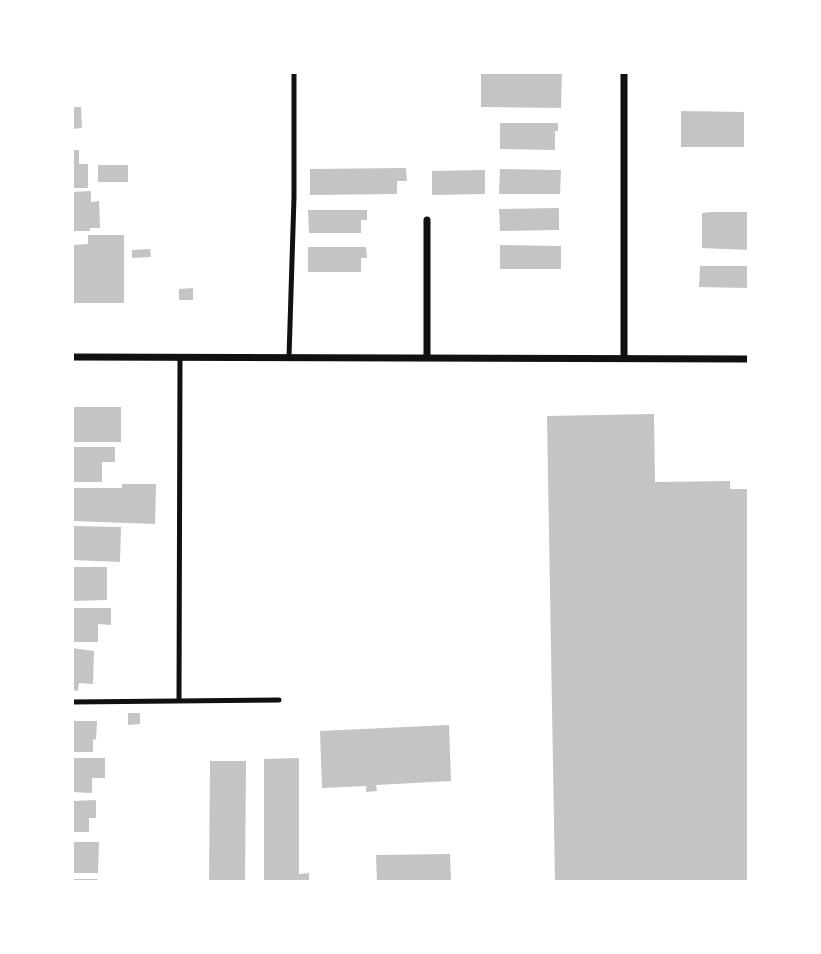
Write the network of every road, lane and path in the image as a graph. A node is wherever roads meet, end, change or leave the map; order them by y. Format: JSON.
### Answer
{"nodes":[{"id":1,"x":294,"y":72,"type":"edge"},
{"id":2,"x":624,"y":72,"type":"edge"},
{"id":3,"x":427,"y":220,"type":"dead end"},
{"id":4,"x":72,"y":357,"type":"edge"},
{"id":5,"x":180,"y":357,"type":"junction"},
{"id":6,"x":289,"y":357,"type":"junction"},
{"id":7,"x":427,"y":357,"type":"junction"},
{"id":8,"x":624,"y":357,"type":"junction"},
{"id":9,"x":749,"y":359,"type":"edge"},
{"id":10,"x":279,"y":700,"type":"dead end"},
{"id":11,"x":179,"y":701,"type":"junction"},
{"id":12,"x":72,"y":702,"type":"edge"}],
"edges":[{"from":1,"to":6,"type":"lane"},
{"from":2,"to":8,"type":"street"},
{"from":3,"to":7,"type":"street"},
{"from":4,"to":5,"type":"street"},
{"from":5,"to":6,"type":"street"},
{"from":5,"to":11,"type":"lane"},
{"from":6,"to":7,"type":"street"},
{"from":7,"to":8,"type":"street"},
{"from":8,"to":9,"type":"street"},
{"from":10,"to":11,"type":"lane"},
{"from":11,"to":12,"type":"lane"}]}
